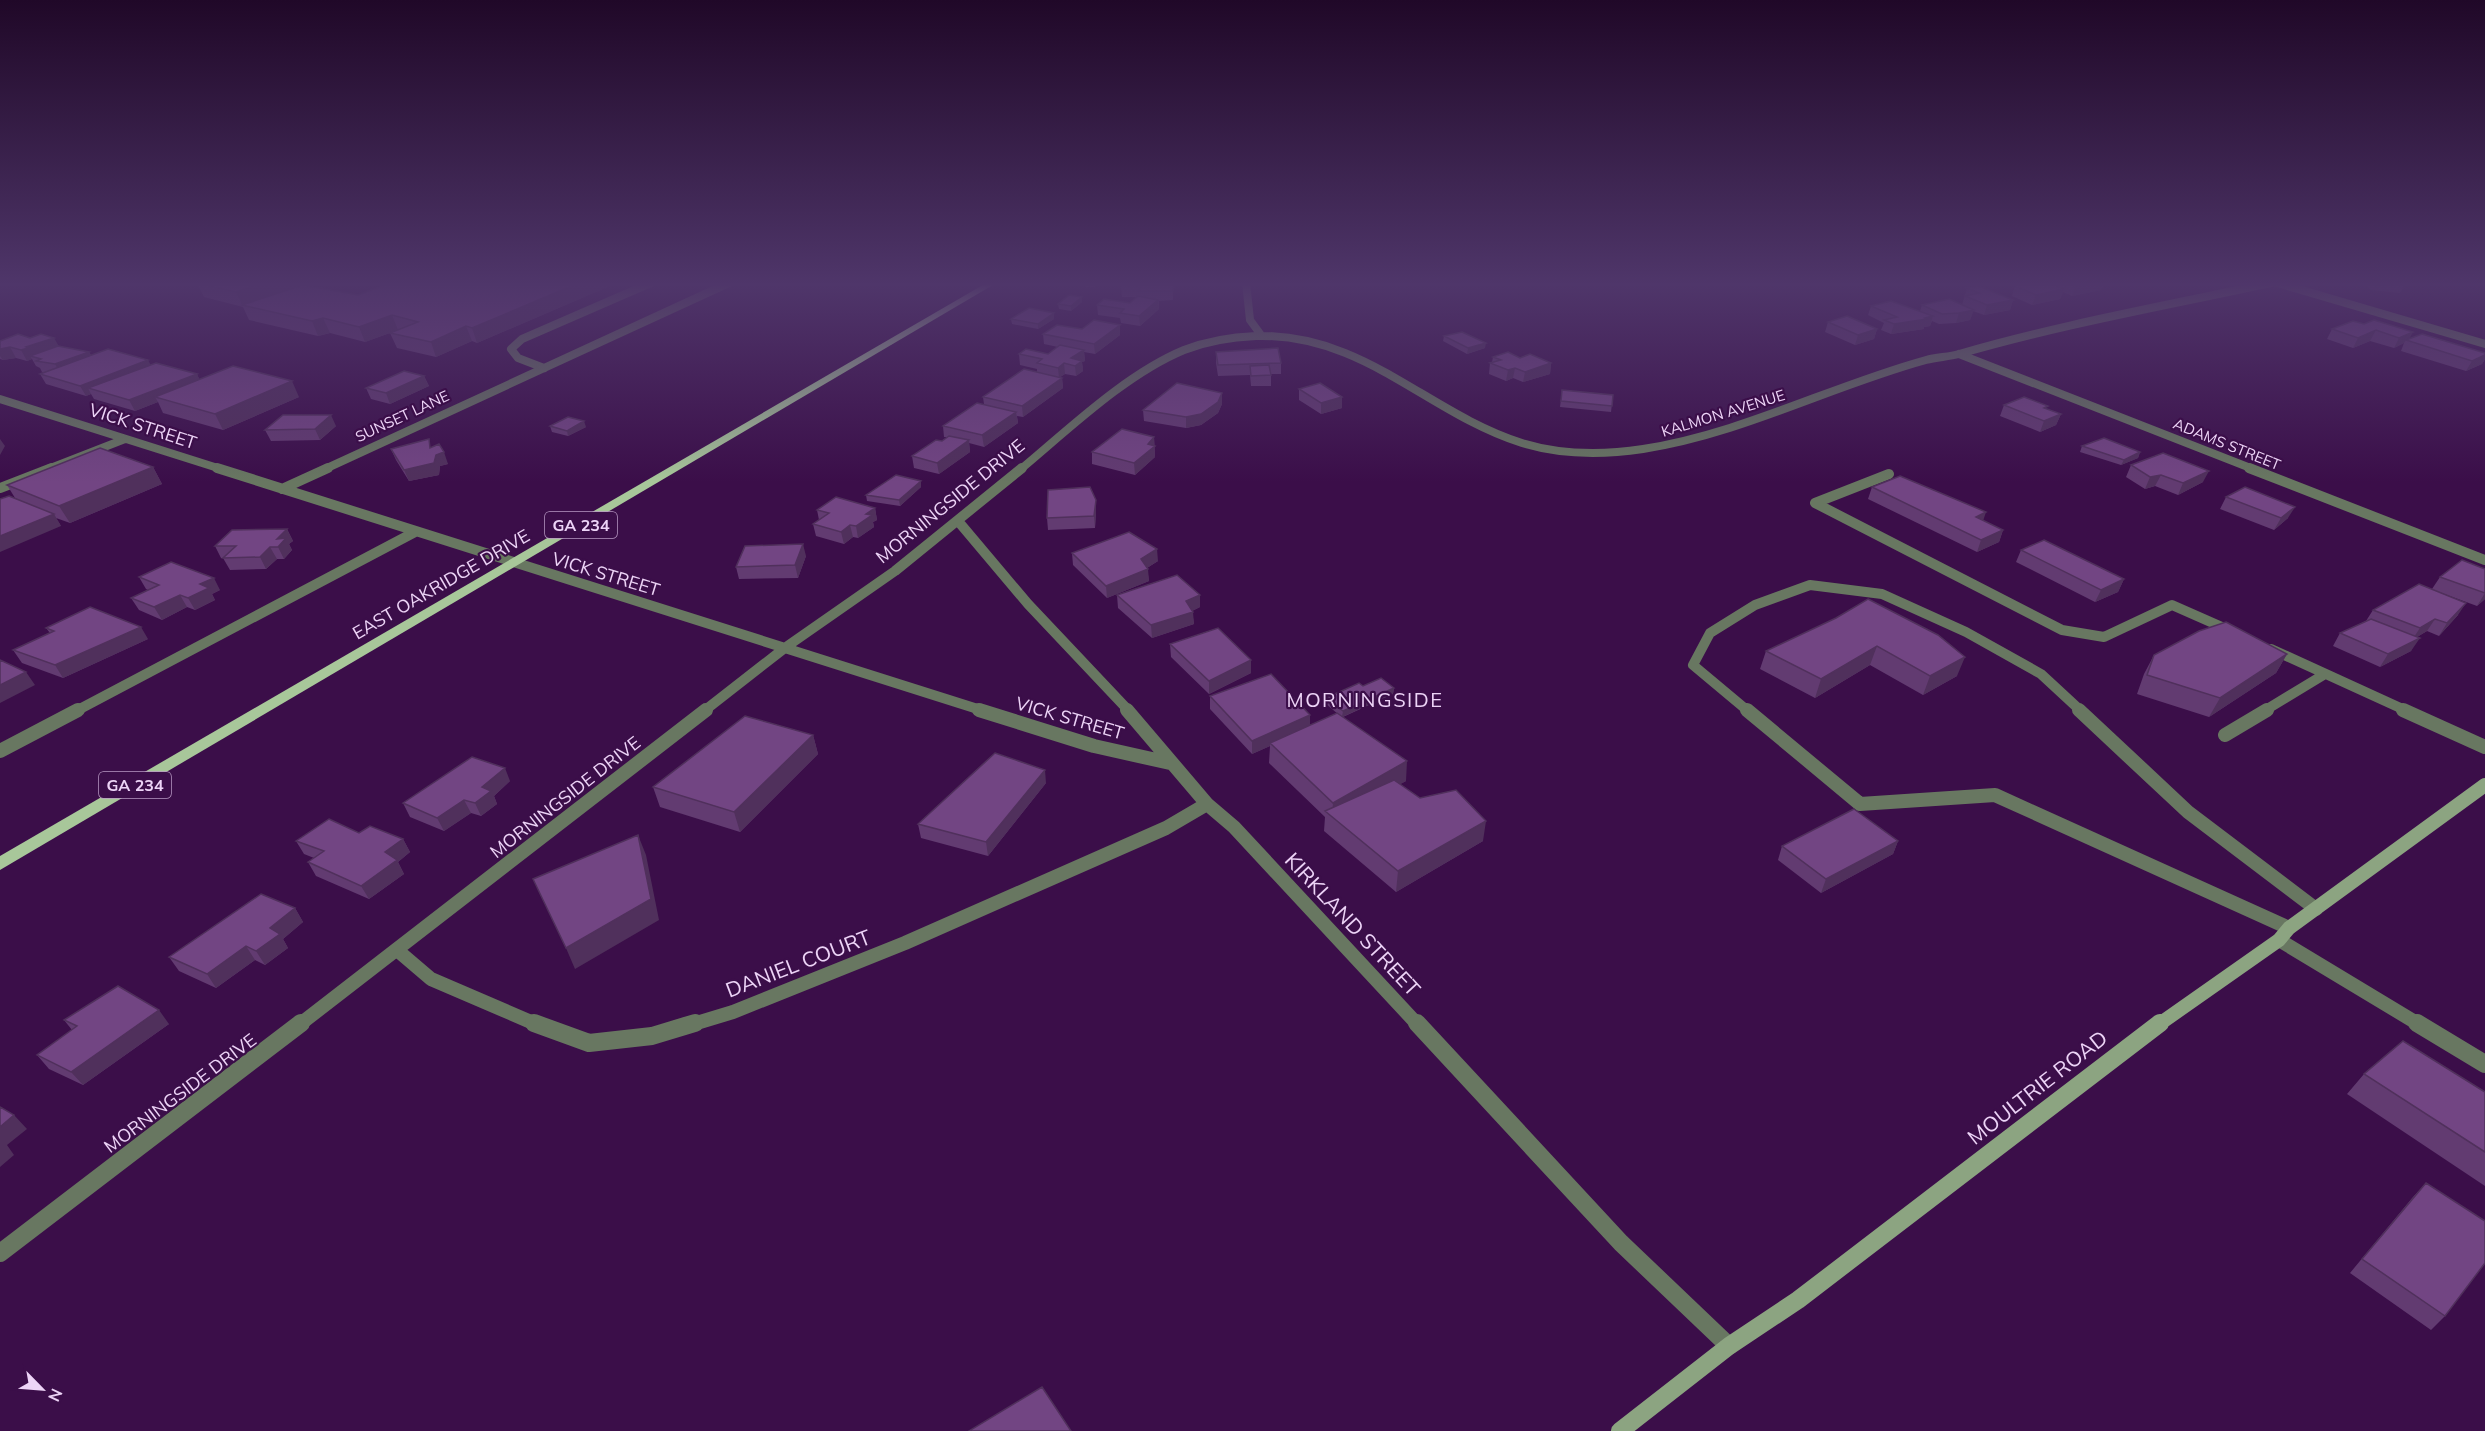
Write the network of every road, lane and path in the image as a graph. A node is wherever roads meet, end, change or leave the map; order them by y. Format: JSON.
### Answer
{"nodes":[{"id":1,"x":511,"y":349,"type":"edge"},
{"id":2,"x":586,"y":349,"type":"edge"},
{"id":3,"x":880,"y":349,"type":"edge"},
{"id":4,"x":1188,"y":349,"type":"edge"},
{"id":5,"x":1338,"y":349,"type":"edge"},
{"id":6,"x":1972,"y":349,"type":"edge"},
{"id":7,"x":1959,"y":354,"type":"junction"},
{"id":8,"x":544,"y":368,"type":"junction"},
{"id":9,"x":1152,"y":369,"type":"joint"},
{"id":10,"x":0,"y":399,"type":"edge"},
{"id":11,"x":125,"y":439,"type":"junction"},
{"id":12,"x":1889,"y":474,"type":"dead end"},
{"id":13,"x":0,"y":488,"type":"edge"},
{"id":14,"x":282,"y":489,"type":"junction"},
{"id":15,"x":958,"y":521,"type":"junction"},
{"id":16,"x":415,"y":532,"type":"junction"},
{"id":17,"x":2485,"y":560,"type":"edge"},
{"id":18,"x":513,"y":564,"type":"junction"},
{"id":19,"x":2237,"y":634,"type":"edge"},
{"id":20,"x":2259,"y":644,"type":"edge"},
{"id":21,"x":786,"y":647,"type":"junction"},
{"id":22,"x":2325,"y":674,"type":"junction"},
{"id":23,"x":2225,"y":735,"type":"dead end"},
{"id":24,"x":2485,"y":747,"type":"edge"},
{"id":25,"x":0,"y":751,"type":"edge"},
{"id":26,"x":1170,"y":763,"type":"junction"},
{"id":27,"x":2485,"y":785,"type":"edge"},
{"id":28,"x":1207,"y":804,"type":"junction"},
{"id":29,"x":0,"y":864,"type":"edge"},
{"id":30,"x":2316,"y":909,"type":"junction"},
{"id":31,"x":2284,"y":934,"type":"junction"},
{"id":32,"x":397,"y":950,"type":"junction"},
{"id":33,"x":2485,"y":1064,"type":"edge"},
{"id":34,"x":0,"y":1253,"type":"edge"},
{"id":35,"x":1729,"y":1346,"type":"junction"},
{"id":36,"x":1620,"y":1431,"type":"edge"}],
"edges":[{"from":1,"to":8,"type":"street"},
{"from":2,"to":8,"type":"street","name":"SUNSET LANE"},
{"from":3,"to":18,"type":"main road","name":"EAST OAKRIDGE DRIVE","number":"GA 234"},
{"from":4,"to":9,"type":"street","name":"KALMON AVENUE"},
{"from":5,"to":7,"type":"street","name":"KALMON AVENUE"},
{"from":6,"to":7,"type":"street","name":"KALMON AVENUE"},
{"from":7,"to":17,"type":"street","name":"ADAMS STREET"},
{"from":8,"to":14,"type":"street","name":"SUNSET LANE"},
{"from":9,"to":15,"type":"street","name":"MORNINGSIDE DRIVE"},
{"from":10,"to":11,"type":"street","name":"VICK STREET"},
{"from":11,"to":13,"type":"street"},
{"from":11,"to":14,"type":"street","name":"VICK STREET"},
{"from":12,"to":19,"type":"street"},
{"from":14,"to":16,"type":"street","name":"VICK STREET"},
{"from":15,"to":21,"type":"street","name":"MORNINGSIDE DRIVE"},
{"from":15,"to":26,"type":"street","name":"KIRKLAND STREET"},
{"from":16,"to":18,"type":"street","name":"VICK STREET"},
{"from":16,"to":25,"type":"street"},
{"from":18,"to":21,"type":"street","name":"VICK STREET"},
{"from":18,"to":29,"type":"main road","name":"EAST OAKRIDGE DRIVE","number":"GA 234"},
{"from":20,"to":22,"type":"street"},
{"from":21,"to":26,"type":"street","name":"VICK STREET"},
{"from":21,"to":32,"type":"street","name":"MORNINGSIDE DRIVE"},
{"from":22,"to":23,"type":"street"},
{"from":22,"to":24,"type":"street"},
{"from":26,"to":28,"type":"street","name":"KIRKLAND STREET"},
{"from":27,"to":30,"type":"street","name":"MOULTRIE ROAD"},
{"from":28,"to":32,"type":"street","name":"DANIEL COURT"},
{"from":28,"to":35,"type":"street","name":"KIRKLAND STREET"},
{"from":30,"to":31,"type":"street","name":"MOULTRIE ROAD"},
{"from":30,"to":31,"type":"street"},
{"from":31,"to":33,"type":"street"},
{"from":31,"to":35,"type":"street","name":"MOULTRIE ROAD"},
{"from":32,"to":34,"type":"street","name":"MORNINGSIDE DRIVE"},
{"from":35,"to":36,"type":"street","name":"MOULTRIE ROAD"}]}
